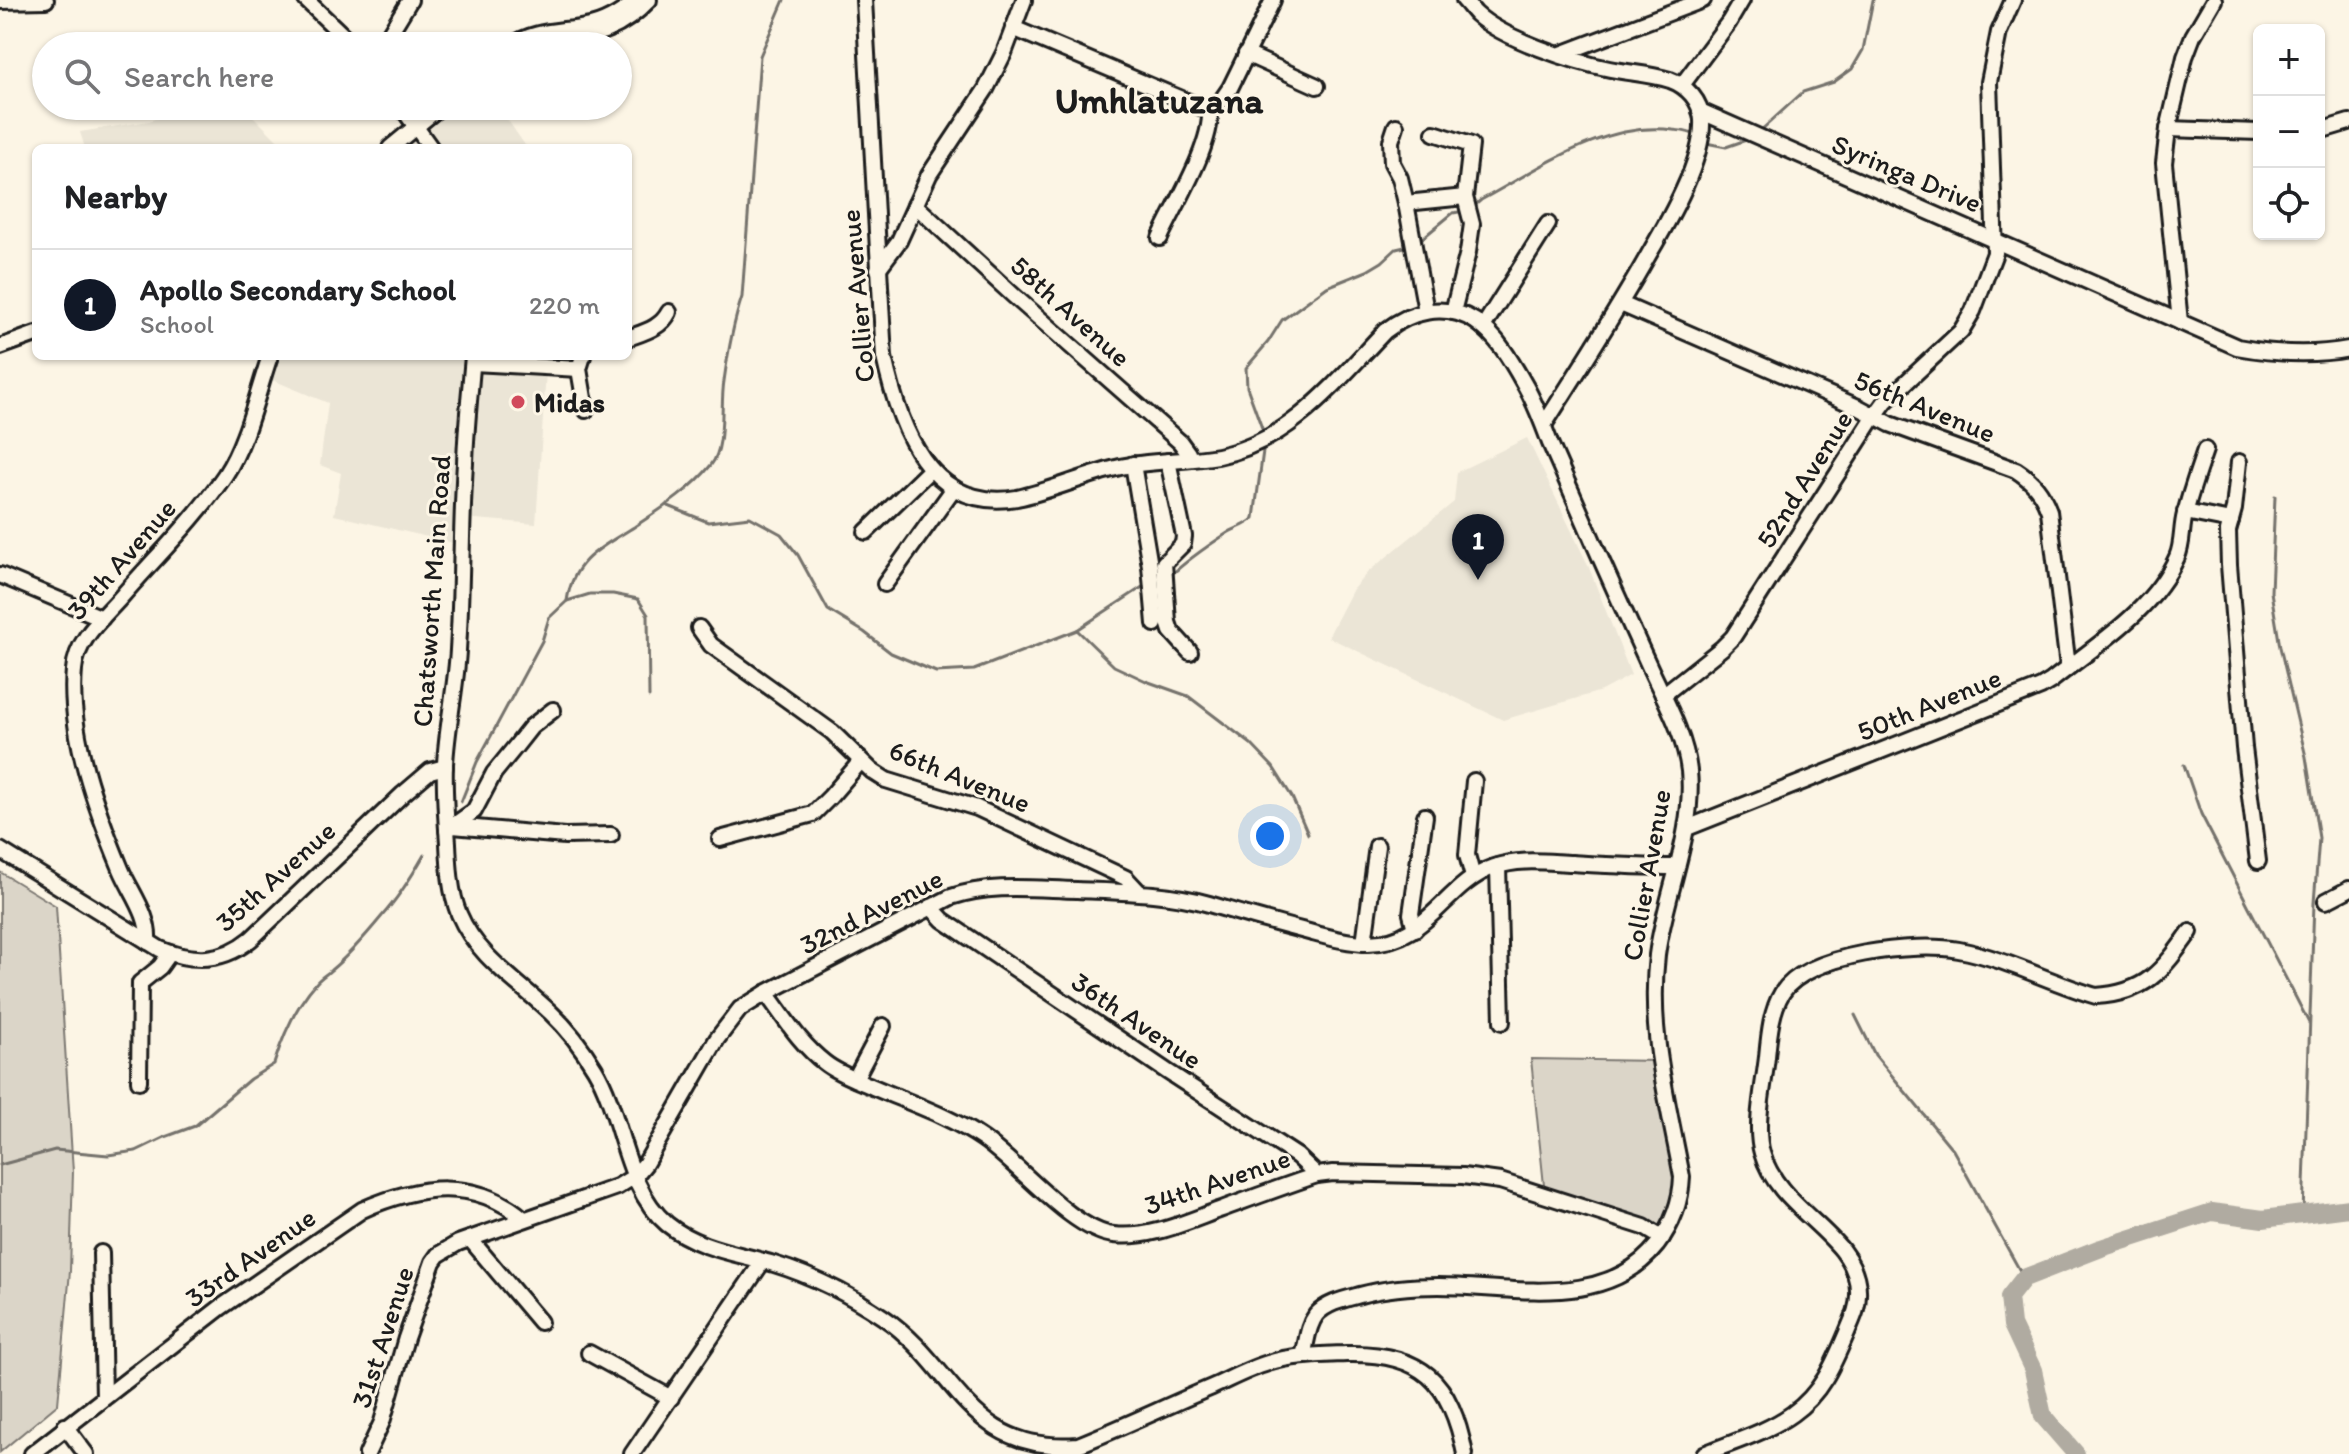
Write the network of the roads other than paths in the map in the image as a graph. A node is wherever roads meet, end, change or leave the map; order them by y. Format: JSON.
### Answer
{"nodes":[{"id":1,"x":46,"y":0,"type":"edge"},
{"id":2,"x":306,"y":0,"type":"edge"},
{"id":3,"x":410,"y":0,"type":"edge"},
{"id":4,"x":637,"y":0,"type":"edge"},
{"id":5,"x":649,"y":0,"type":"edge"},
{"id":6,"x":864,"y":0,"type":"edge"},
{"id":7,"x":1024,"y":0,"type":"edge"},
{"id":8,"x":1273,"y":0,"type":"edge"},
{"id":9,"x":1464,"y":0,"type":"edge"},
{"id":10,"x":1703,"y":0,"type":"edge"},
{"id":11,"x":1742,"y":0,"type":"edge"},
{"id":12,"x":2013,"y":0,"type":"edge"},
{"id":13,"x":2214,"y":0,"type":"edge"},
{"id":14,"x":0,"y":1,"type":"edge"},
{"id":15,"x":627,"y":15,"type":"junction"},
{"id":16,"x":1013,"y":28,"type":"junction"},
{"id":17,"x":339,"y":32,"type":"edge"},
{"id":18,"x":391,"y":32,"type":"edge"},
{"id":19,"x":546,"y":32,"type":"edge"},
{"id":20,"x":603,"y":32,"type":"edge"},
{"id":21,"x":1246,"y":54,"type":"junction"},
{"id":22,"x":1561,"y":54,"type":"junction"},
{"id":23,"x":1682,"y":85,"type":"junction"},
{"id":24,"x":1317,"y":86,"type":"dead end"},
{"id":25,"x":1210,"y":111,"type":"junction"},
{"id":26,"x":1700,"y":111,"type":"junction"},
{"id":27,"x":411,"y":120,"type":"edge"},
{"id":28,"x":423,"y":120,"type":"edge"},
{"id":29,"x":2349,"y":122,"type":"edge"},
{"id":30,"x":415,"y":126,"type":"junction"},
{"id":31,"x":1396,"y":126,"type":"dead end"},
{"id":32,"x":2168,"y":129,"type":"junction"},
{"id":33,"x":2325,"y":129,"type":"edge"},
{"id":34,"x":2253,"y":132,"type":"edge"},
{"id":35,"x":1434,"y":133,"type":"dead end"},
{"id":36,"x":395,"y":144,"type":"edge"},
{"id":37,"x":428,"y":144,"type":"edge"},
{"id":38,"x":1465,"y":197,"type":"junction"},
{"id":39,"x":1406,"y":203,"type":"junction"},
{"id":40,"x":915,"y":205,"type":"junction"},
{"id":41,"x":1548,"y":224,"type":"dead end"},
{"id":42,"x":1160,"y":238,"type":"dead end"},
{"id":43,"x":1995,"y":240,"type":"junction"},
{"id":44,"x":878,"y":269,"type":"junction"},
{"id":45,"x":1621,"y":304,"type":"junction"},
{"id":46,"x":1426,"y":311,"type":"junction"},
{"id":47,"x":669,"y":312,"type":"dead end"},
{"id":48,"x":1453,"y":312,"type":"junction"},
{"id":49,"x":2180,"y":322,"type":"junction"},
{"id":50,"x":1483,"y":327,"type":"junction"},
{"id":51,"x":32,"y":335,"type":"edge"},
{"id":52,"x":632,"y":336,"type":"edge"},
{"id":53,"x":0,"y":347,"type":"edge"},
{"id":54,"x":2349,"y":349,"type":"edge"},
{"id":55,"x":269,"y":360,"type":"edge"},
{"id":56,"x":473,"y":360,"type":"edge"},
{"id":57,"x":582,"y":360,"type":"edge"},
{"id":58,"x":586,"y":410,"type":"dead end"},
{"id":59,"x":1874,"y":417,"type":"junction"},
{"id":60,"x":1544,"y":425,"type":"junction"},
{"id":61,"x":2205,"y":450,"type":"dead end"},
{"id":62,"x":1189,"y":459,"type":"junction"},
{"id":63,"x":1168,"y":461,"type":"junction"},
{"id":64,"x":2239,"y":462,"type":"dead end"},
{"id":65,"x":1133,"y":464,"type":"junction"},
{"id":66,"x":931,"y":469,"type":"junction"},
{"id":67,"x":954,"y":488,"type":"junction"},
{"id":68,"x":2185,"y":512,"type":"junction"},
{"id":69,"x":2231,"y":521,"type":"junction"},
{"id":70,"x":866,"y":532,"type":"dead end"},
{"id":71,"x":0,"y":575,"type":"edge"},
{"id":72,"x":1158,"y":579,"type":"junction"},
{"id":73,"x":885,"y":584,"type":"dead end"},
{"id":74,"x":102,"y":618,"type":"junction"},
{"id":75,"x":1155,"y":624,"type":"dead end"},
{"id":76,"x":699,"y":628,"type":"dead end"},
{"id":77,"x":1190,"y":652,"type":"dead end"},
{"id":78,"x":2068,"y":667,"type":"junction"},
{"id":79,"x":1663,"y":695,"type":"junction"},
{"id":80,"x":553,"y":710,"type":"dead end"},
{"id":81,"x":861,"y":761,"type":"junction"},
{"id":82,"x":445,"y":767,"type":"junction"},
{"id":83,"x":1474,"y":781,"type":"dead end"},
{"id":84,"x":1425,"y":816,"type":"dead end"},
{"id":85,"x":450,"y":828,"type":"junction"},
{"id":86,"x":1687,"y":828,"type":"junction"},
{"id":87,"x":611,"y":835,"type":"dead end"},
{"id":88,"x":720,"y":839,"type":"dead end"},
{"id":89,"x":1377,"y":846,"type":"dead end"},
{"id":90,"x":0,"y":850,"type":"edge"},
{"id":91,"x":2258,"y":861,"type":"dead end"},
{"id":92,"x":1498,"y":866,"type":"junction"},
{"id":93,"x":1675,"y":867,"type":"junction"},
{"id":94,"x":1473,"y":877,"type":"junction"},
{"id":95,"x":2349,"y":889,"type":"edge"},
{"id":96,"x":1140,"y":893,"type":"junction"},
{"id":97,"x":2326,"y":901,"type":"dead end"},
{"id":98,"x":931,"y":907,"type":"junction"},
{"id":99,"x":1415,"y":929,"type":"junction"},
{"id":100,"x":2190,"y":932,"type":"dead end"},
{"id":101,"x":148,"y":942,"type":"junction"},
{"id":102,"x":1364,"y":943,"type":"junction"},
{"id":103,"x":170,"y":953,"type":"junction"},
{"id":104,"x":766,"y":993,"type":"junction"},
{"id":105,"x":1502,"y":1022,"type":"dead end"},
{"id":106,"x":883,"y":1026,"type":"dead end"},
{"id":107,"x":855,"y":1079,"type":"junction"},
{"id":108,"x":139,"y":1081,"type":"dead end"},
{"id":109,"x":1317,"y":1175,"type":"junction"},
{"id":110,"x":635,"y":1176,"type":"junction"},
{"id":111,"x":524,"y":1219,"type":"junction"},
{"id":112,"x":1662,"y":1238,"type":"junction"},
{"id":113,"x":470,"y":1239,"type":"junction"},
{"id":114,"x":101,"y":1253,"type":"dead end"},
{"id":115,"x":763,"y":1261,"type":"junction"},
{"id":116,"x":540,"y":1322,"type":"dead end"},
{"id":117,"x":589,"y":1353,"type":"dead end"},
{"id":118,"x":1303,"y":1356,"type":"junction"},
{"id":119,"x":104,"y":1397,"type":"junction"},
{"id":120,"x":671,"y":1398,"type":"junction"},
{"id":121,"x":65,"y":1426,"type":"junction"},
{"id":122,"x":32,"y":1454,"type":"edge"},
{"id":123,"x":86,"y":1454,"type":"edge"},
{"id":124,"x":367,"y":1454,"type":"edge"},
{"id":125,"x":632,"y":1454,"type":"edge"},
{"id":126,"x":1465,"y":1454,"type":"edge"},
{"id":127,"x":1704,"y":1454,"type":"edge"}],
"edges":[{"from":1,"to":14,"type":"street"},
{"from":2,"to":17,"type":"street"},
{"from":3,"to":18,"type":"street"},
{"from":4,"to":15,"type":"street"},
{"from":5,"to":15,"type":"street"},
{"from":6,"to":44,"type":"street","name":"Collier Avenue"},
{"from":7,"to":16,"type":"street"},
{"from":8,"to":21,"type":"street"},
{"from":9,"to":22,"type":"street"},
{"from":10,"to":22,"type":"street"},
{"from":11,"to":23,"type":"street"},
{"from":12,"to":43,"type":"street","name":"52nd Avenue"},
{"from":13,"to":32,"type":"street"},
{"from":15,"to":19,"type":"street"},
{"from":15,"to":20,"type":"street"},
{"from":16,"to":25,"type":"street"},
{"from":16,"to":40,"type":"street"},
{"from":21,"to":24,"type":"street"},
{"from":21,"to":25,"type":"street"},
{"from":22,"to":23,"type":"street"},
{"from":23,"to":26,"type":"street"},
{"from":25,"to":42,"type":"street"},
{"from":26,"to":43,"type":"street","name":"Syringa Drive"},
{"from":26,"to":45,"type":"street"},
{"from":27,"to":30,"type":"street"},
{"from":28,"to":30,"type":"street"},
{"from":29,"to":33,"type":"street"},
{"from":30,"to":36,"type":"street"},
{"from":30,"to":37,"type":"street"},
{"from":31,"to":39,"type":"street"},
{"from":32,"to":34,"type":"street"},
{"from":32,"to":49,"type":"street"},
{"from":35,"to":38,"type":"street"},
{"from":38,"to":39,"type":"street"},
{"from":38,"to":48,"type":"street"},
{"from":39,"to":46,"type":"street"},
{"from":40,"to":44,"type":"street"},
{"from":40,"to":62,"type":"street","name":"58th Avenue"},
{"from":41,"to":50,"type":"street"},
{"from":43,"to":49,"type":"street","name":"Syringa Drive"},
{"from":43,"to":59,"type":"street","name":"52nd Avenue"},
{"from":44,"to":66,"type":"street","name":"Collier Avenue"},
{"from":45,"to":59,"type":"street","name":"56th Avenue"},
{"from":45,"to":60,"type":"street"},
{"from":46,"to":48,"type":"street","name":"Collier Avenue"},
{"from":46,"to":62,"type":"street","name":"Collier Avenue"},
{"from":47,"to":52,"type":"street"},
{"from":48,"to":50,"type":"street","name":"Collier Avenue"},
{"from":49,"to":54,"type":"street","name":"Syringa Drive"},
{"from":50,"to":60,"type":"street","name":"Collier Avenue"},
{"from":51,"to":53,"type":"street"},
{"from":55,"to":74,"type":"street","name":"39th Avenue"},
{"from":56,"to":82,"type":"street","name":"Chatsworth Main Road"},
{"from":57,"to":58,"type":"street"},
{"from":59,"to":78,"type":"street","name":"56th Avenue"},
{"from":59,"to":79,"type":"street","name":"52nd Avenue"},
{"from":60,"to":79,"type":"street","name":"Collier Avenue"},
{"from":61,"to":68,"type":"street","name":"50th Avenue"},
{"from":62,"to":63,"type":"street","name":"Collier Avenue"},
{"from":63,"to":65,"type":"street","name":"Collier Avenue"},
{"from":63,"to":72,"type":"street"},
{"from":64,"to":69,"type":"street"},
{"from":65,"to":67,"type":"street","name":"Collier Avenue"},
{"from":65,"to":72,"type":"street"},
{"from":66,"to":67,"type":"street","name":"Collier Avenue"},
{"from":66,"to":70,"type":"street"},
{"from":67,"to":73,"type":"street"},
{"from":68,"to":69,"type":"street"},
{"from":68,"to":78,"type":"street","name":"50th Avenue"},
{"from":69,"to":91,"type":"street"},
{"from":71,"to":74,"type":"street"},
{"from":72,"to":75,"type":"street"},
{"from":72,"to":77,"type":"street"},
{"from":74,"to":101,"type":"street","name":"39th Avenue"},
{"from":76,"to":81,"type":"street","name":"66th Avenue"},
{"from":78,"to":86,"type":"street","name":"50th Avenue"},
{"from":79,"to":86,"type":"street","name":"Collier Avenue"},
{"from":80,"to":85,"type":"street"},
{"from":81,"to":88,"type":"street"},
{"from":81,"to":96,"type":"street","name":"66th Avenue"},
{"from":82,"to":85,"type":"street","name":"Chatsworth Main Road"},
{"from":82,"to":103,"type":"street","name":"35th Avenue"},
{"from":83,"to":94,"type":"street"},
{"from":84,"to":99,"type":"street"},
{"from":85,"to":87,"type":"street"},
{"from":85,"to":110,"type":"street","name":"Chatsworth Main Road"},
{"from":86,"to":93,"type":"street","name":"Collier Avenue"},
{"from":89,"to":102,"type":"street"},
{"from":90,"to":101,"type":"street","name":"35th Avenue"},
{"from":92,"to":93,"type":"street","name":"32nd Avenue"},
{"from":92,"to":94,"type":"street","name":"32nd Avenue"},
{"from":92,"to":105,"type":"street"},
{"from":93,"to":112,"type":"street","name":"Collier Avenue"},
{"from":94,"to":99,"type":"street","name":"32nd Avenue"},
{"from":95,"to":97,"type":"street"},
{"from":96,"to":98,"type":"street","name":"32nd Avenue"},
{"from":96,"to":102,"type":"street","name":"32nd Avenue"},
{"from":98,"to":104,"type":"street","name":"32nd Avenue"},
{"from":98,"to":109,"type":"street","name":"36th Avenue"},
{"from":99,"to":102,"type":"street","name":"32nd Avenue"},
{"from":100,"to":127,"type":"street"},
{"from":101,"to":103,"type":"street","name":"35th Avenue"},
{"from":103,"to":108,"type":"street"},
{"from":104,"to":107,"type":"street","name":"34th Avenue"},
{"from":104,"to":110,"type":"street","name":"32nd Avenue"},
{"from":106,"to":107,"type":"street"},
{"from":107,"to":109,"type":"street","name":"34th Avenue"},
{"from":109,"to":112,"type":"street","name":"34th Avenue"},
{"from":110,"to":111,"type":"street","name":"31st Avenue"},
{"from":110,"to":115,"type":"street","name":"Chatsworth Main Road"},
{"from":111,"to":113,"type":"street","name":"31st Avenue"},
{"from":111,"to":119,"type":"street","name":"33rd Avenue"},
{"from":112,"to":118,"type":"street","name":"Collier Avenue"},
{"from":113,"to":116,"type":"street"},
{"from":113,"to":124,"type":"street","name":"31st Avenue"},
{"from":114,"to":119,"type":"street"},
{"from":115,"to":118,"type":"street","name":"Chatsworth Main Road"},
{"from":115,"to":120,"type":"street"},
{"from":117,"to":120,"type":"street"},
{"from":118,"to":126,"type":"street","name":"Chatsworth Main Road"},
{"from":119,"to":121,"type":"street","name":"33rd Avenue"},
{"from":120,"to":125,"type":"street"},
{"from":121,"to":122,"type":"street","name":"33rd Avenue"},
{"from":121,"to":123,"type":"street"}]}
